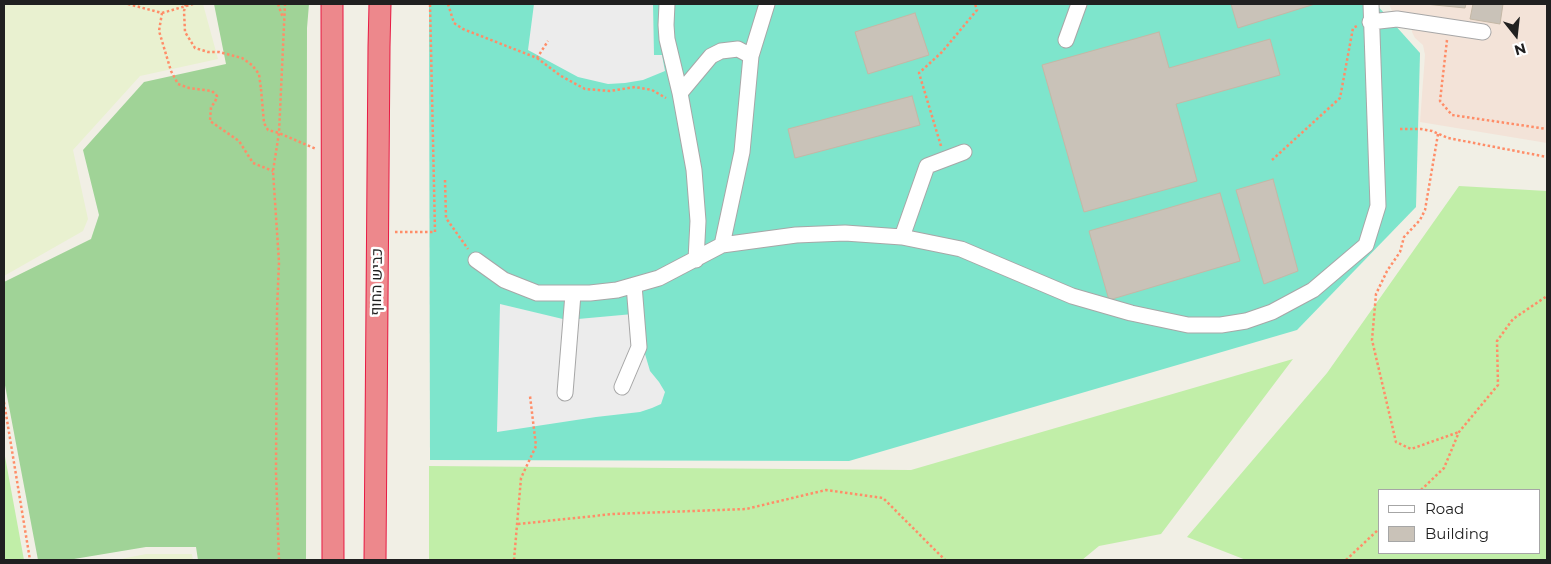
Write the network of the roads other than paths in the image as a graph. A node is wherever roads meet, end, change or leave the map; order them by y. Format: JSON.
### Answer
{"nodes":[{"id":1,"x":332,"y":4,"type":"edge"},
{"id":2,"x":380,"y":4,"type":"edge"},
{"id":3,"x":667,"y":4,"type":"edge"},
{"id":4,"x":768,"y":4,"type":"edge"},
{"id":5,"x":1079,"y":4,"type":"edge"},
{"id":6,"x":1370,"y":4,"type":"edge"},
{"id":7,"x":1370,"y":22,"type":"junction"},
{"id":8,"x":1483,"y":32,"type":"dead end"},
{"id":9,"x":1066,"y":40,"type":"dead end"},
{"id":10,"x":751,"y":56,"type":"junction"},
{"id":11,"x":680,"y":93,"type":"junction"},
{"id":12,"x":964,"y":152,"type":"dead end"},
{"id":13,"x":902,"y":237,"type":"junction"},
{"id":14,"x":722,"y":245,"type":"junction"},
{"id":15,"x":476,"y":260,"type":"road end"},
{"id":16,"x":696,"y":260,"type":"junction"},
{"id":17,"x":634,"y":285,"type":"junction"},
{"id":18,"x":573,"y":294,"type":"junction"},
{"id":19,"x":622,"y":387,"type":"dead end"},
{"id":20,"x":565,"y":393,"type":"dead end"},
{"id":21,"x":333,"y":560,"type":"edge"},
{"id":22,"x":376,"y":560,"type":"edge"}],
"edges":[{"from":1,"to":21,"type":"highway"},
{"from":2,"to":22,"type":"highway","name":"כביש החוף"},
{"from":3,"to":11,"type":"street"},
{"from":4,"to":10,"type":"street"},
{"from":5,"to":9,"type":"street"},
{"from":6,"to":7,"type":"street"},
{"from":7,"to":8,"type":"street"},
{"from":7,"to":13,"type":"street"},
{"from":10,"to":11,"type":"street"},
{"from":10,"to":14,"type":"street"},
{"from":11,"to":16,"type":"street"},
{"from":12,"to":13,"type":"street"},
{"from":13,"to":14,"type":"street"},
{"from":14,"to":16,"type":"street"},
{"from":15,"to":18,"type":"street"},
{"from":16,"to":17,"type":"street"},
{"from":17,"to":18,"type":"street"},
{"from":17,"to":19,"type":"street"},
{"from":18,"to":20,"type":"street"}]}
